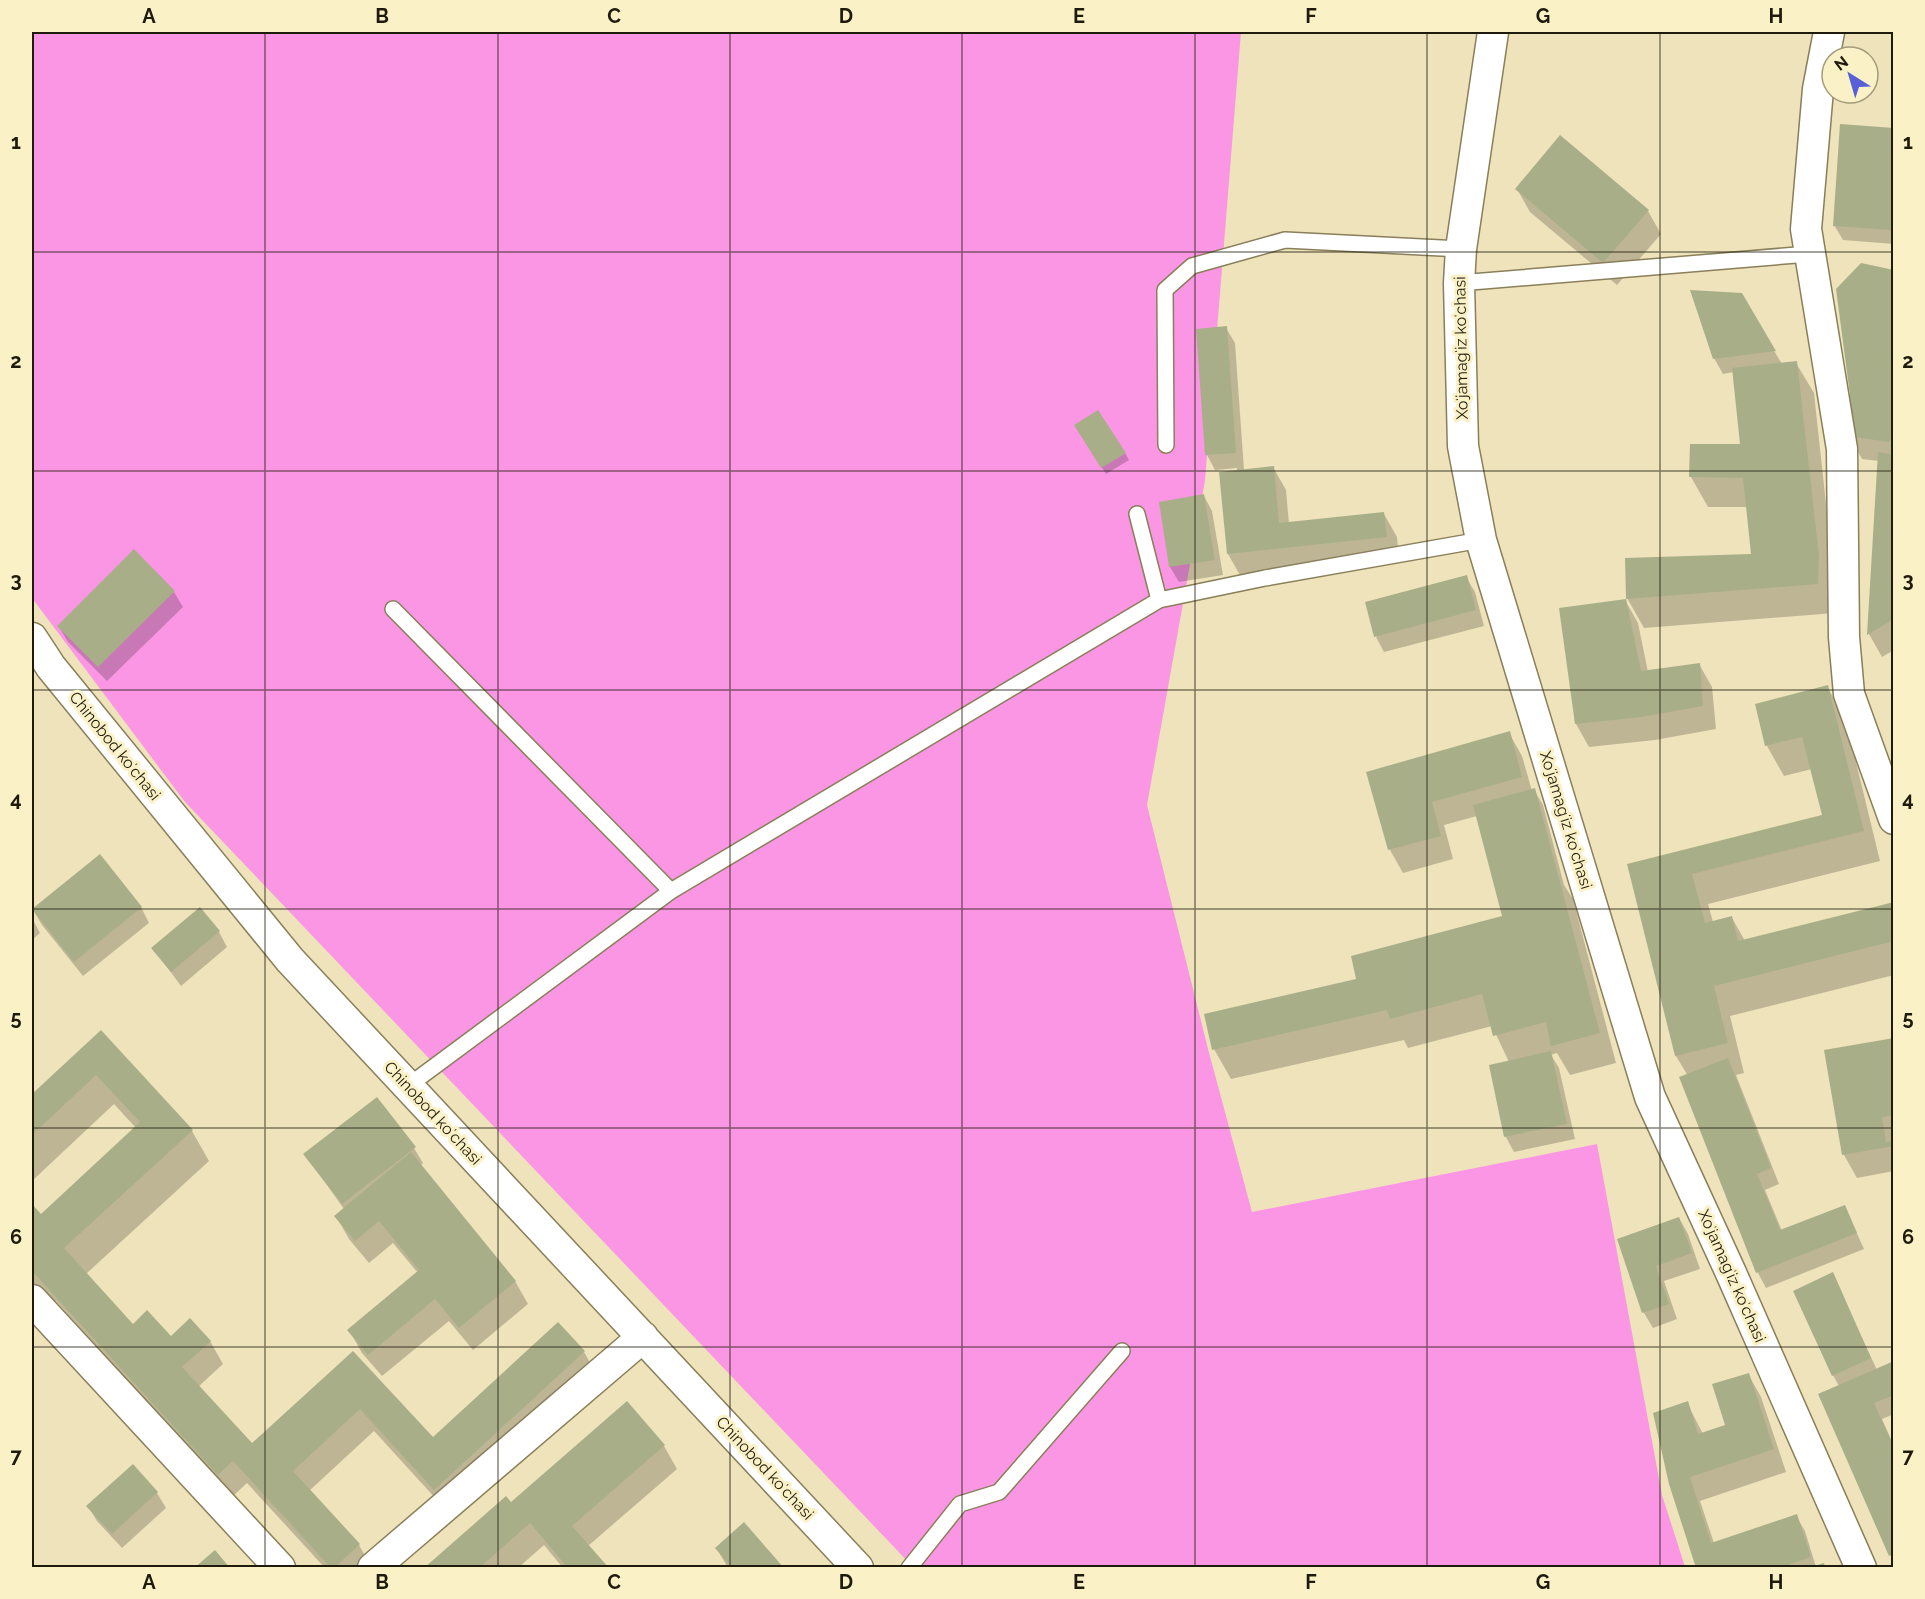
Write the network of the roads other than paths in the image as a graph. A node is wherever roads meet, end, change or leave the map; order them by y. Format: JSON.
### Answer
{"nodes":[{"id":1,"x":1494,"y":32,"type":"edge"},
{"id":2,"x":1829,"y":32,"type":"edge"},
{"id":3,"x":1461,"y":249,"type":"junction"},
{"id":4,"x":1809,"y":254,"type":"junction"},
{"id":5,"x":1459,"y":283,"type":"junction"},
{"id":6,"x":1166,"y":445,"type":"dead end"},
{"id":7,"x":1137,"y":514,"type":"dead end"},
{"id":8,"x":1481,"y":540,"type":"junction"},
{"id":9,"x":1159,"y":600,"type":"junction"},
{"id":10,"x":393,"y":609,"type":"dead end"},
{"id":11,"x":32,"y":638,"type":"edge"},
{"id":12,"x":1893,"y":819,"type":"edge"},
{"id":13,"x":671,"y":891,"type":"junction"},
{"id":14,"x":408,"y":1086,"type":"junction"},
{"id":15,"x":32,"y":1300,"type":"edge"},
{"id":16,"x":643,"y":1337,"type":"junction"},
{"id":17,"x":1122,"y":1351,"type":"dead end"},
{"id":18,"x":280,"y":1568,"type":"edge"},
{"id":19,"x":373,"y":1568,"type":"edge"},
{"id":20,"x":858,"y":1568,"type":"edge"},
{"id":21,"x":909,"y":1568,"type":"edge"},
{"id":22,"x":1861,"y":1568,"type":"edge"}],
"edges":[{"from":1,"to":3,"type":"street","name":"Xoʻjamagʻiz koʻchasi"},
{"from":2,"to":4,"type":"street"},
{"from":3,"to":5,"type":"street","name":"Xoʻjamagʻiz koʻchasi"},
{"from":3,"to":6,"type":"lane"},
{"from":4,"to":5,"type":"lane"},
{"from":4,"to":12,"type":"street"},
{"from":5,"to":8,"type":"street","name":"Xoʻjamagʻiz koʻchasi"},
{"from":7,"to":9,"type":"lane"},
{"from":8,"to":9,"type":"lane"},
{"from":8,"to":22,"type":"street","name":"Xoʻjamagʻiz koʻchasi"},
{"from":9,"to":13,"type":"lane"},
{"from":10,"to":13,"type":"lane"},
{"from":11,"to":14,"type":"street","name":"Chinobod koʻchasi"},
{"from":13,"to":14,"type":"lane"},
{"from":14,"to":16,"type":"street","name":"Chinobod koʻchasi"},
{"from":15,"to":18,"type":"street"},
{"from":16,"to":19,"type":"street"},
{"from":16,"to":20,"type":"street","name":"Chinobod koʻchasi"},
{"from":17,"to":21,"type":"lane"}]}
